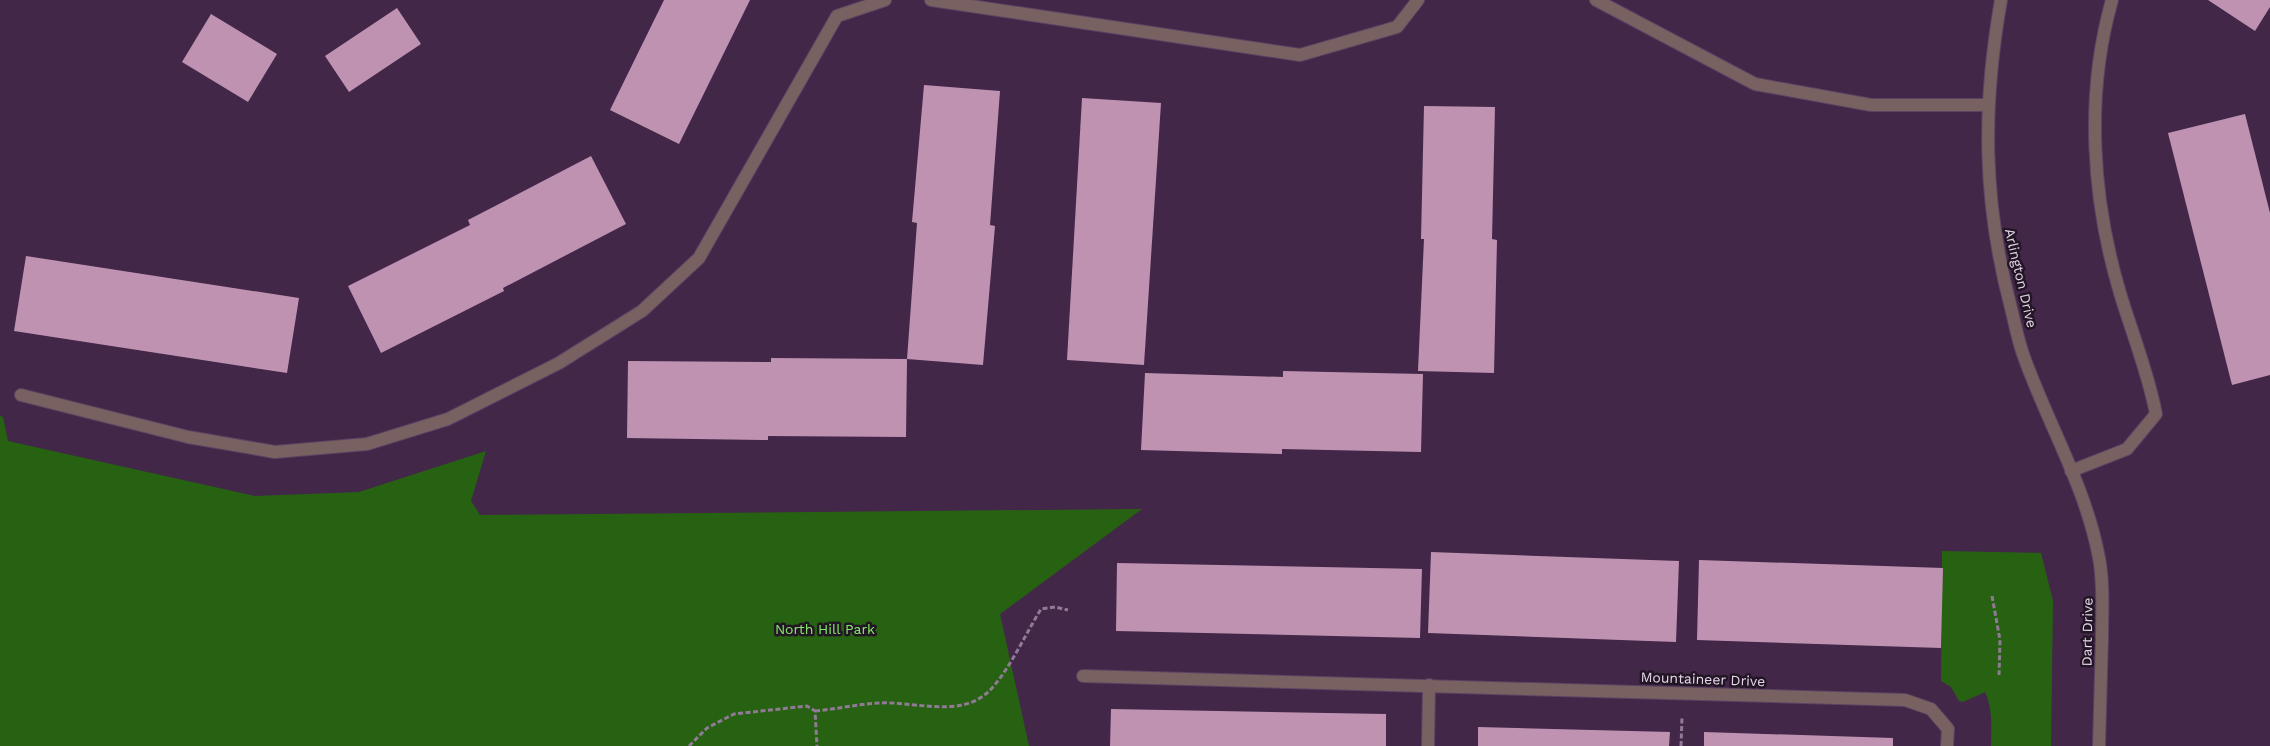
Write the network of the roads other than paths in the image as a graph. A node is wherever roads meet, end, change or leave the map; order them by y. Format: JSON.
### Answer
{"nodes":[{"id":1,"x":885,"y":0,"type":"edge"},
{"id":2,"x":931,"y":0,"type":"edge"},
{"id":3,"x":1418,"y":0,"type":"edge"},
{"id":4,"x":1596,"y":0,"type":"edge"},
{"id":5,"x":2001,"y":0,"type":"edge"},
{"id":6,"x":2112,"y":0,"type":"edge"},
{"id":7,"x":1988,"y":105,"type":"junction"},
{"id":8,"x":21,"y":395,"type":"dead end"},
{"id":9,"x":2071,"y":470,"type":"junction"},
{"id":10,"x":2090,"y":521,"type":"joint"},
{"id":11,"x":1083,"y":676,"type":"dead end"},
{"id":12,"x":1429,"y":685,"type":"junction"},
{"id":13,"x":1428,"y":746,"type":"edge"},
{"id":14,"x":1947,"y":746,"type":"edge"},
{"id":15,"x":2099,"y":746,"type":"edge"}],
"edges":[{"from":1,"to":8,"type":"street"},
{"from":2,"to":3,"type":"street"},
{"from":4,"to":7,"type":"street"},
{"from":5,"to":7,"type":"street","name":"Arlington Drive"},
{"from":6,"to":9,"type":"street"},
{"from":7,"to":9,"type":"street","name":"Arlington Drive"},
{"from":9,"to":10,"type":"street","name":"Arlington Drive"},
{"from":10,"to":15,"type":"street","name":"Dart Drive"},
{"from":11,"to":12,"type":"street","name":"Mountaineer Drive"},
{"from":12,"to":13,"type":"street"},
{"from":12,"to":14,"type":"street","name":"Mountaineer Drive"}]}
